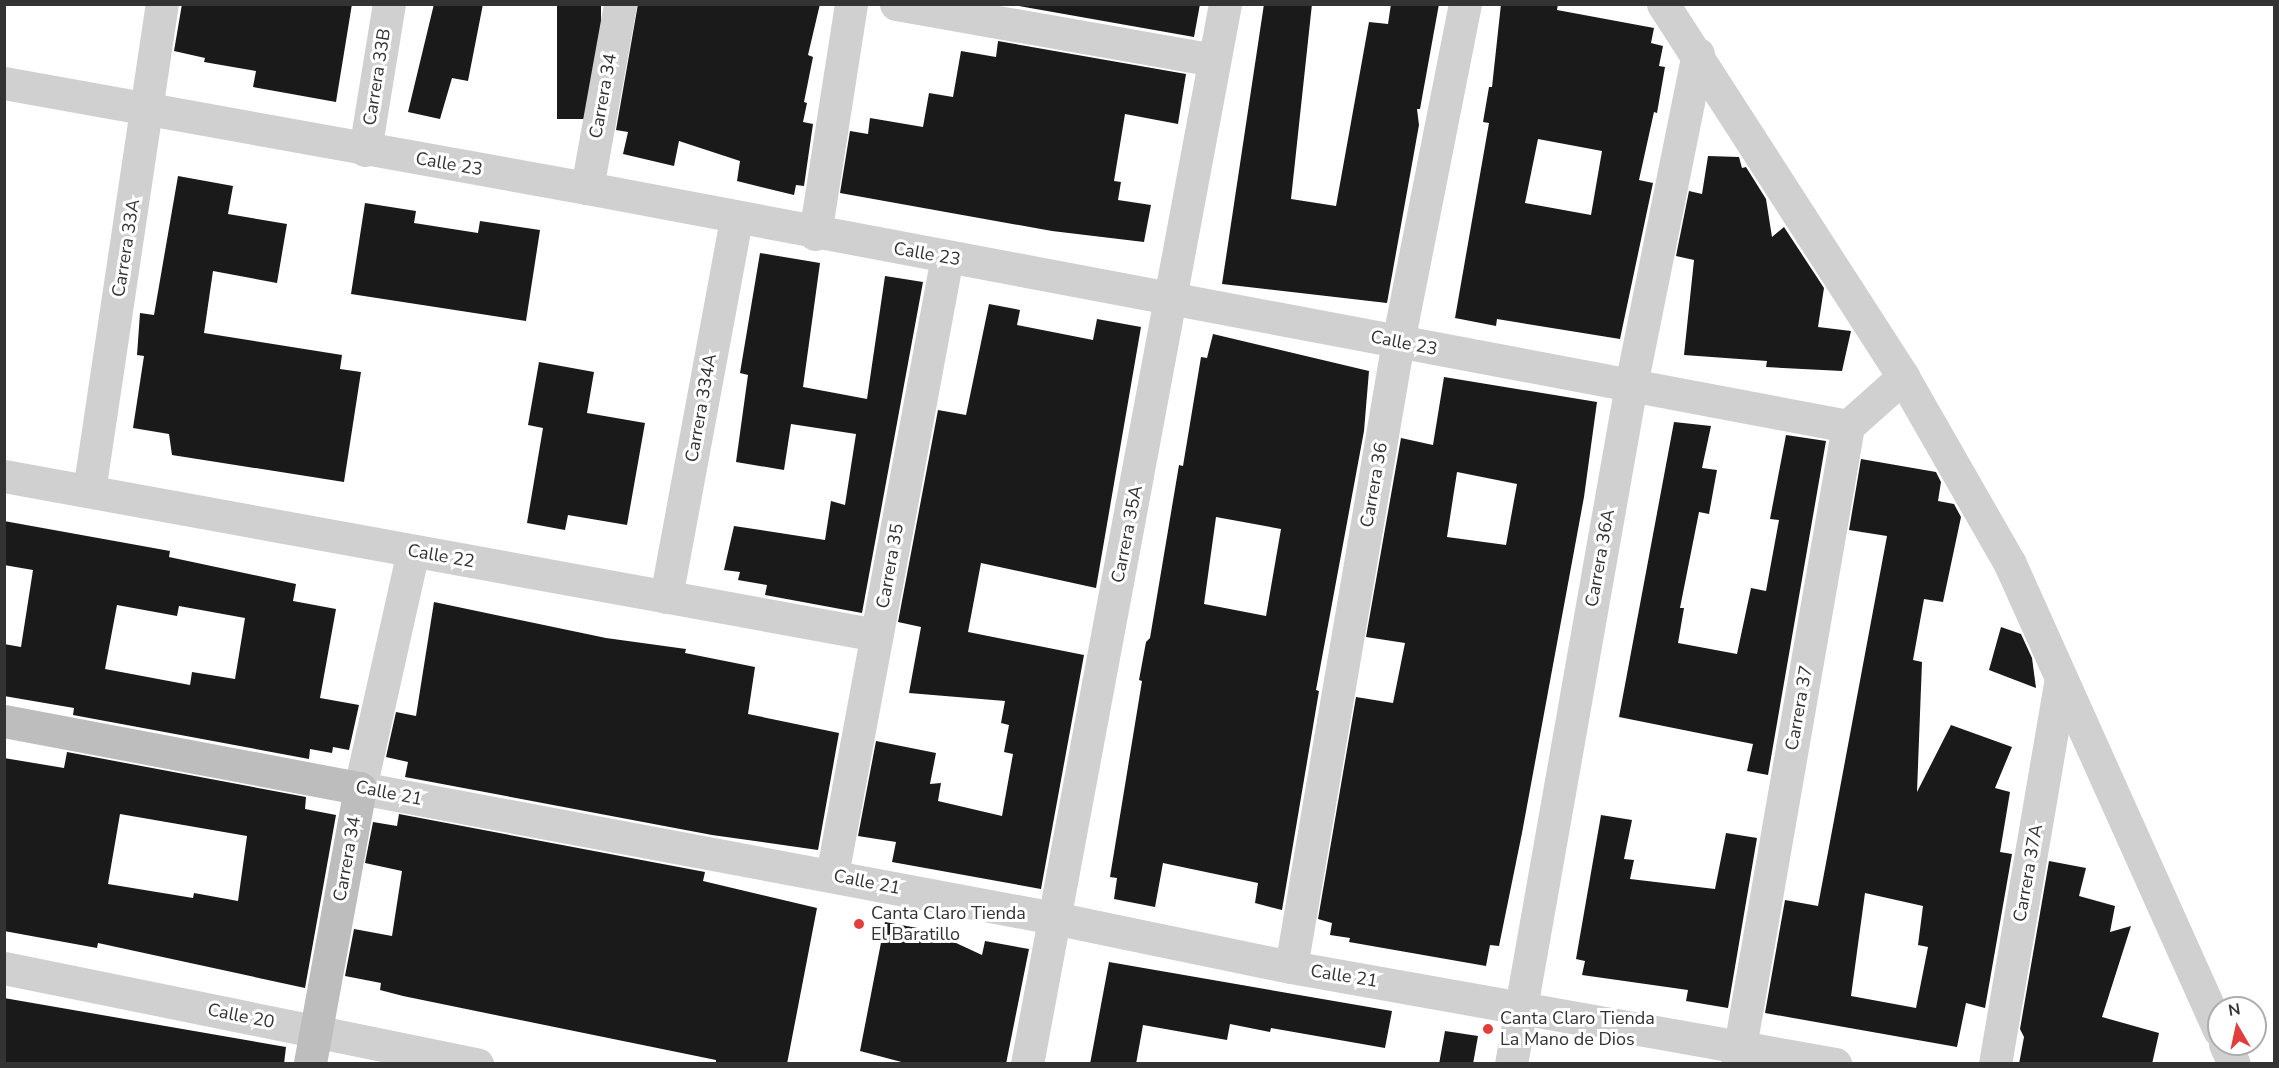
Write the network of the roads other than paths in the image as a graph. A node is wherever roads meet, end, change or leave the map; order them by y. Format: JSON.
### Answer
{"nodes":[{"id":1,"x":162,"y":4,"type":"edge"},
{"id":2,"x":389,"y":4,"type":"edge"},
{"id":3,"x":620,"y":4,"type":"edge"},
{"id":4,"x":852,"y":4,"type":"edge"},
{"id":5,"x":896,"y":4,"type":"edge"},
{"id":6,"x":1225,"y":4,"type":"edge"},
{"id":7,"x":1465,"y":4,"type":"edge"},
{"id":8,"x":1663,"y":4,"type":"edge"},
{"id":9,"x":1698,"y":54,"type":"junction"},
{"id":10,"x":1214,"y":60,"type":"junction"},
{"id":11,"x":4,"y":83,"type":"edge"},
{"id":12,"x":146,"y":109,"type":"junction"},
{"id":13,"x":365,"y":150,"type":"junction"},
{"id":14,"x":587,"y":188,"type":"junction"},
{"id":15,"x":736,"y":219,"type":"junction"},
{"id":16,"x":814,"y":234,"type":"junction"},
{"id":17,"x":947,"y":257,"type":"junction"},
{"id":18,"x":1171,"y":300,"type":"junction"},
{"id":19,"x":1398,"y":342,"type":"junction"},
{"id":20,"x":1904,"y":377,"type":"junction"},
{"id":21,"x":1631,"y":385,"type":"junction"},
{"id":22,"x":1848,"y":426,"type":"junction"},
{"id":23,"x":4,"y":476,"type":"edge"},
{"id":24,"x":89,"y":491,"type":"junction"},
{"id":25,"x":413,"y":551,"type":"junction"},
{"id":26,"x":666,"y":597,"type":"junction"},
{"id":27,"x":878,"y":635,"type":"junction"},
{"id":28,"x":2060,"y":683,"type":"junction"},
{"id":29,"x":4,"y":721,"type":"edge"},
{"id":30,"x":360,"y":788,"type":"junction"},
{"id":31,"x":832,"y":875,"type":"junction"},
{"id":32,"x":1054,"y":918,"type":"junction"},
{"id":33,"x":1291,"y":967,"type":"junction"},
{"id":34,"x":4,"y":968,"type":"edge"},
{"id":35,"x":2207,"y":1004,"type":"edge"},
{"id":36,"x":1522,"y":1005,"type":"junction"},
{"id":37,"x":316,"y":1031,"type":"junction"},
{"id":38,"x":1738,"y":1055,"type":"edge"},
{"id":39,"x":310,"y":1064,"type":"edge"},
{"id":40,"x":477,"y":1064,"type":"edge"},
{"id":41,"x":1027,"y":1064,"type":"edge"},
{"id":42,"x":1511,"y":1064,"type":"edge"},
{"id":43,"x":1835,"y":1064,"type":"edge"},
{"id":44,"x":1995,"y":1064,"type":"edge"}],
"edges":[{"from":1,"to":12,"type":"street","name":"Carrera 33A"},
{"from":2,"to":13,"type":"street","name":"Carrera 33B"},
{"from":3,"to":14,"type":"street","name":"Carrera 34"},
{"from":4,"to":16,"type":"street"},
{"from":5,"to":10,"type":"street"},
{"from":6,"to":10,"type":"street","name":"Carrera 35A"},
{"from":7,"to":19,"type":"street","name":"Carrera 36"},
{"from":8,"to":9,"type":"street"},
{"from":9,"to":20,"type":"street"},
{"from":9,"to":21,"type":"street","name":"Carrera 36A"},
{"from":10,"to":18,"type":"street","name":"Carrera 35A"},
{"from":11,"to":12,"type":"street","name":"Calle 23"},
{"from":12,"to":13,"type":"street","name":"Calle 23"},
{"from":12,"to":24,"type":"street","name":"Carrera 33A"},
{"from":13,"to":14,"type":"street","name":"Calle 23"},
{"from":14,"to":15,"type":"street","name":"Calle 23"},
{"from":15,"to":16,"type":"street","name":"Calle 23"},
{"from":15,"to":26,"type":"street","name":"Carrera 334A"},
{"from":16,"to":17,"type":"street","name":"Calle 23"},
{"from":17,"to":18,"type":"street","name":"Calle 23"},
{"from":17,"to":27,"type":"street","name":"Carrera 35"},
{"from":18,"to":19,"type":"street","name":"Calle 23"},
{"from":18,"to":32,"type":"street","name":"Carrera 35A"},
{"from":19,"to":21,"type":"street","name":"Calle 23"},
{"from":19,"to":33,"type":"street","name":"Carrera 36"},
{"from":20,"to":22,"type":"street"},
{"from":20,"to":28,"type":"street"},
{"from":21,"to":22,"type":"street","name":"Calle 23"},
{"from":21,"to":36,"type":"street","name":"Carrera 36A"},
{"from":22,"to":38,"type":"street","name":"Carrera 37"},
{"from":23,"to":24,"type":"street","name":"Calle 22"},
{"from":24,"to":25,"type":"street","name":"Calle 22"},
{"from":25,"to":26,"type":"street","name":"Calle 22"},
{"from":25,"to":30,"type":"street","name":"Carrera 34"},
{"from":26,"to":27,"type":"street","name":"Calle 22"},
{"from":27,"to":31,"type":"street","name":"Carrera 35"},
{"from":28,"to":35,"type":"street"},
{"from":28,"to":44,"type":"street","name":"Carrera 37A"},
{"from":29,"to":30,"type":"street","name":"Calle 21"},
{"from":30,"to":31,"type":"street","name":"Calle 21"},
{"from":30,"to":37,"type":"street","name":"Carrera 34"},
{"from":31,"to":32,"type":"street","name":"Calle 21"},
{"from":32,"to":33,"type":"street","name":"Calle 21"},
{"from":32,"to":41,"type":"street","name":"Carrera 35A"},
{"from":33,"to":36,"type":"street","name":"Calle 21"},
{"from":34,"to":37,"type":"street","name":"Calle 20"},
{"from":36,"to":38,"type":"street","name":"Calle 21"},
{"from":36,"to":42,"type":"street","name":"Carrera 36A"},
{"from":37,"to":39,"type":"street","name":"Carrera 34"},
{"from":37,"to":40,"type":"street","name":"Calle 20"},
{"from":38,"to":43,"type":"street","name":"Calle 21"}]}
